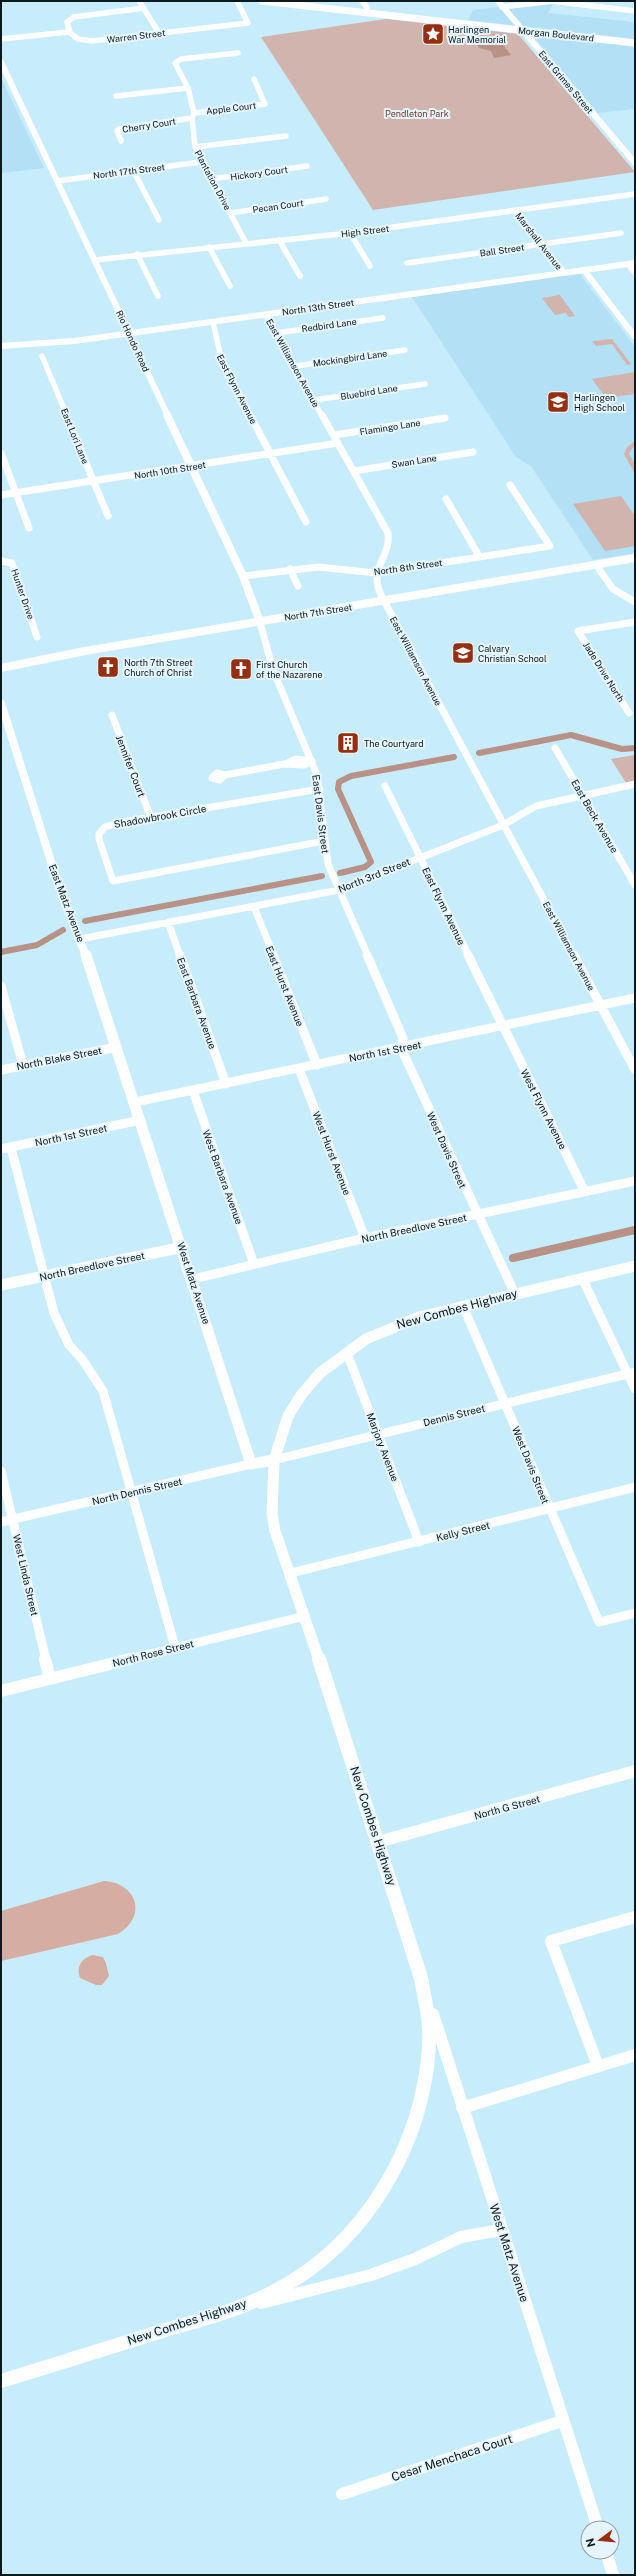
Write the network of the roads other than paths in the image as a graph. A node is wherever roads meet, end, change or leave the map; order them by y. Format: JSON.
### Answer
{"nodes":[{"id":1,"x":139,"y":1,"type":"edge"},
{"id":2,"x":237,"y":1,"type":"edge"},
{"id":3,"x":262,"y":1,"type":"edge"},
{"id":4,"x":362,"y":1,"type":"edge"},
{"id":5,"x":498,"y":1,"type":"edge"},
{"id":6,"x":552,"y":1,"type":"edge"},
{"id":7,"x":502,"y":6,"type":"junction"},
{"id":8,"x":144,"y":8,"type":"junction"},
{"id":9,"x":635,"y":11,"type":"edge"},
{"id":10,"x":367,"y":13,"type":"junction"},
{"id":11,"x":522,"y":31,"type":"junction"},
{"id":12,"x":70,"y":32,"type":"junction"},
{"id":13,"x":159,"y":34,"type":"junction"},
{"id":14,"x":1,"y":39,"type":"edge"},
{"id":15,"x":635,"y":43,"type":"edge"},
{"id":16,"x":238,"y":53,"type":"dead end"},
{"id":17,"x":2,"y":64,"type":"edge"},
{"id":18,"x":254,"y":79,"type":"dead end"},
{"id":19,"x":188,"y":88,"type":"junction"},
{"id":20,"x":116,"y":96,"type":"dead end"},
{"id":21,"x":194,"y":113,"type":"junction"},
{"id":22,"x":192,"y":118,"type":"junction"},
{"id":23,"x":286,"y":136,"type":"dead end"},
{"id":24,"x":121,"y":141,"type":"dead end"},
{"id":25,"x":195,"y":147,"type":"junction"},
{"id":26,"x":201,"y":162,"type":"junction"},
{"id":27,"x":635,"y":163,"type":"edge"},
{"id":28,"x":307,"y":166,"type":"dead end"},
{"id":29,"x":133,"y":170,"type":"junction"},
{"id":30,"x":211,"y":179,"type":"junction"},
{"id":31,"x":57,"y":180,"type":"junction"},
{"id":32,"x":635,"y":194,"type":"edge"},
{"id":33,"x":326,"y":199,"type":"dead end"},
{"id":34,"x":515,"y":211,"type":"junction"},
{"id":35,"x":230,"y":213,"type":"junction"},
{"id":36,"x":159,"y":220,"type":"dead end"},
{"id":37,"x":350,"y":233,"type":"junction"},
{"id":38,"x":621,"y":233,"type":"dead end"},
{"id":39,"x":278,"y":240,"type":"junction"},
{"id":40,"x":246,"y":243,"type":"junction"},
{"id":41,"x":542,"y":244,"type":"junction"},
{"id":42,"x":209,"y":247,"type":"junction"},
{"id":43,"x":137,"y":254,"type":"junction"},
{"id":44,"x":94,"y":260,"type":"junction"},
{"id":45,"x":407,"y":263,"type":"dead end"},
{"id":46,"x":631,"y":263,"type":"edge"},
{"id":47,"x":370,"y":266,"type":"dead end"},
{"id":48,"x":584,"y":270,"type":"junction"},
{"id":49,"x":564,"y":272,"type":"junction"},
{"id":50,"x":635,"y":273,"type":"edge"},
{"id":51,"x":300,"y":276,"type":"dead end"},
{"id":52,"x":230,"y":286,"type":"dead end"},
{"id":53,"x":158,"y":296,"type":"dead end"},
{"id":54,"x":266,"y":315,"type":"junction"},
{"id":55,"x":383,"y":318,"type":"dead end"},
{"id":56,"x":213,"y":322,"type":"junction"},
{"id":57,"x":276,"y":333,"type":"junction"},
{"id":58,"x":130,"y":334,"type":"junction"},
{"id":59,"x":635,"y":337,"type":"edge"},
{"id":60,"x":1,"y":346,"type":"edge"},
{"id":61,"x":404,"y":350,"type":"dead end"},
{"id":62,"x":42,"y":356,"type":"dead end"},
{"id":63,"x":296,"y":366,"type":"junction"},
{"id":64,"x":425,"y":384,"type":"dead end"},
{"id":65,"x":314,"y":400,"type":"junction"},
{"id":66,"x":445,"y":418,"type":"dead end"},
{"id":67,"x":334,"y":435,"type":"junction"},
{"id":68,"x":338,"y":443,"type":"junction"},
{"id":69,"x":473,"y":452,"type":"dead end"},
{"id":70,"x":1,"y":454,"type":"edge"},
{"id":71,"x":271,"y":454,"type":"junction"},
{"id":72,"x":192,"y":466,"type":"junction"},
{"id":73,"x":354,"y":471,"type":"junction"},
{"id":74,"x":93,"y":481,"type":"junction"},
{"id":75,"x":510,"y":485,"type":"dead end"},
{"id":76,"x":16,"y":493,"type":"junction"},
{"id":77,"x":1,"y":495,"type":"edge"},
{"id":78,"x":446,"y":499,"type":"dead end"},
{"id":79,"x":108,"y":516,"type":"dead end"},
{"id":80,"x":306,"y":522,"type":"dead end"},
{"id":81,"x":29,"y":528,"type":"dead end"},
{"id":82,"x":479,"y":556,"type":"junction"},
{"id":83,"x":635,"y":558,"type":"edge"},
{"id":84,"x":1,"y":561,"type":"edge"},
{"id":85,"x":596,"y":564,"type":"junction"},
{"id":86,"x":290,"y":569,"type":"junction"},
{"id":87,"x":376,"y":573,"type":"junction"},
{"id":88,"x":243,"y":576,"type":"junction"},
{"id":89,"x":298,"y":586,"type":"dead end"},
{"id":90,"x":384,"y":602,"type":"junction"},
{"id":91,"x":635,"y":602,"type":"edge"},
{"id":92,"x":260,"y":622,"type":"junction"},
{"id":93,"x":635,"y":622,"type":"edge"},
{"id":94,"x":37,"y":637,"type":"dead end"},
{"id":95,"x":1,"y":668,"type":"edge"},
{"id":96,"x":1,"y":704,"type":"edge"},
{"id":97,"x":629,"y":713,"type":"dead end"},
{"id":98,"x":112,"y":715,"type":"dead end"},
{"id":99,"x":555,"y":748,"type":"dead end"},
{"id":100,"x":312,"y":761,"type":"junction"},
{"id":101,"x":225,"y":775,"type":"dead end"},
{"id":102,"x":635,"y":784,"type":"edge"},
{"id":103,"x":385,"y":786,"type":"dead end"},
{"id":104,"x":320,"y":789,"type":"junction"},
{"id":105,"x":583,"y":795,"type":"junction"},
{"id":106,"x":151,"y":818,"type":"junction"},
{"id":107,"x":503,"y":825,"type":"junction"},
{"id":108,"x":324,"y":841,"type":"junction"},
{"id":109,"x":420,"y":856,"type":"junction"},
{"id":110,"x":635,"y":885,"type":"edge"},
{"id":111,"x":339,"y":890,"type":"junction"},
{"id":112,"x":254,"y":907,"type":"junction"},
{"id":113,"x":168,"y":922,"type":"junction"},
{"id":114,"x":80,"y":939,"type":"junction"},
{"id":115,"x":1,"y":986,"type":"edge"},
{"id":116,"x":635,"y":998,"type":"edge"},
{"id":117,"x":600,"y":1006,"type":"junction"},
{"id":118,"x":503,"y":1027,"type":"junction"},
{"id":119,"x":117,"y":1046,"type":"junction"},
{"id":120,"x":401,"y":1048,"type":"junction"},
{"id":121,"x":23,"y":1065,"type":"junction"},
{"id":122,"x":316,"y":1065,"type":"junction"},
{"id":123,"x":299,"y":1068,"type":"junction"},
{"id":124,"x":1,"y":1070,"type":"edge"},
{"id":125,"x":635,"y":1070,"type":"edge"},
{"id":126,"x":226,"y":1084,"type":"junction"},
{"id":127,"x":192,"y":1090,"type":"junction"},
{"id":128,"x":136,"y":1102,"type":"junction"},
{"id":129,"x":141,"y":1120,"type":"junction"},
{"id":130,"x":6,"y":1148,"type":"edge"},
{"id":131,"x":635,"y":1181,"type":"edge"},
{"id":132,"x":585,"y":1192,"type":"junction"},
{"id":133,"x":476,"y":1214,"type":"junction"},
{"id":134,"x":365,"y":1238,"type":"junction"},
{"id":135,"x":183,"y":1247,"type":"junction"},
{"id":136,"x":254,"y":1264,"type":"junction"},
{"id":137,"x":635,"y":1266,"type":"edge"},
{"id":138,"x":45,"y":1276,"type":"junction"},
{"id":139,"x":582,"y":1278,"type":"junction"},
{"id":140,"x":193,"y":1279,"type":"junction"},
{"id":141,"x":1,"y":1285,"type":"edge"},
{"id":142,"x":514,"y":1294,"type":"junction"},
{"id":143,"x":463,"y":1306,"type":"junction"},
{"id":144,"x":347,"y":1352,"type":"junction"},
{"id":145,"x":631,"y":1372,"type":"edge"},
{"id":146,"x":635,"y":1389,"type":"edge"},
{"id":147,"x":505,"y":1402,"type":"junction"},
{"id":148,"x":378,"y":1434,"type":"junction"},
{"id":149,"x":274,"y":1460,"type":"junction"},
{"id":150,"x":251,"y":1464,"type":"junction"},
{"id":151,"x":1,"y":1472,"type":"edge"},
{"id":152,"x":635,"y":1487,"type":"edge"},
{"id":153,"x":130,"y":1493,"type":"junction"},
{"id":154,"x":549,"y":1509,"type":"junction"},
{"id":155,"x":13,"y":1520,"type":"junction"},
{"id":156,"x":1,"y":1522,"type":"edge"},
{"id":157,"x":419,"y":1542,"type":"junction"},
{"id":158,"x":291,"y":1573,"type":"junction"},
{"id":159,"x":635,"y":1613,"type":"edge"},
{"id":160,"x":305,"y":1616,"type":"junction"},
{"id":161,"x":175,"y":1647,"type":"junction"},
{"id":162,"x":50,"y":1679,"type":"junction"},
{"id":163,"x":1,"y":1691,"type":"edge"},
{"id":164,"x":635,"y":1771,"type":"edge"},
{"id":165,"x":378,"y":1842,"type":"junction"},
{"id":166,"x":635,"y":1917,"type":"edge"},
{"id":167,"x":421,"y":1978,"type":"junction"},
{"id":168,"x":635,"y":2055,"type":"edge"},
{"id":169,"x":598,"y":2066,"type":"junction"},
{"id":170,"x":462,"y":2108,"type":"junction"},
{"id":171,"x":501,"y":2230,"type":"junction"},
{"id":172,"x":237,"y":2309,"type":"junction"},
{"id":173,"x":1,"y":2381,"type":"edge"},
{"id":174,"x":562,"y":2421,"type":"junction"},
{"id":175,"x":342,"y":2494,"type":"dead end"},
{"id":176,"x":595,"y":2520,"type":"edge"},
{"id":177,"x":608,"y":2560,"type":"edge"},
{"id":178,"x":613,"y":2575,"type":"edge"}],
"edges":[{"from":1,"to":8,"type":"street"},
{"from":2,"to":13,"type":"street","name":"Warren Street"},
{"from":3,"to":10,"type":"main road","name":"Morgan Boulevard"},
{"from":4,"to":10,"type":"street"},
{"from":5,"to":7,"type":"street","name":"East Grimes Street"},
{"from":6,"to":7,"type":"street"},
{"from":6,"to":9,"type":"street"},
{"from":7,"to":11,"type":"street","name":"East Grimes Street"},
{"from":8,"to":12,"type":"street"},
{"from":8,"to":13,"type":"street"},
{"from":10,"to":11,"type":"main road","name":"Morgan Boulevard"},
{"from":11,"to":15,"type":"main road","name":"Morgan Boulevard"},
{"from":11,"to":27,"type":"street","name":"East Grimes Street"},
{"from":12,"to":13,"type":"street","name":"Warren Street"},
{"from":12,"to":14,"type":"street"},
{"from":16,"to":19,"type":"street"},
{"from":17,"to":31,"type":"street","name":"Rio Hondo Road"},
{"from":18,"to":21,"type":"street","name":"Apple Court"},
{"from":19,"to":20,"type":"street"},
{"from":19,"to":21,"type":"street"},
{"from":21,"to":22,"type":"street","name":"Plantation Drive"},
{"from":22,"to":24,"type":"street","name":"Cherry Court"},
{"from":22,"to":25,"type":"street","name":"Plantation Drive"},
{"from":23,"to":25,"type":"street"},
{"from":25,"to":26,"type":"street","name":"Plantation Drive"},
{"from":26,"to":29,"type":"street","name":"North 17th Street"},
{"from":26,"to":30,"type":"street","name":"Plantation Drive"},
{"from":28,"to":30,"type":"street","name":"Hickory Court"},
{"from":29,"to":31,"type":"street","name":"North 17th Street"},
{"from":29,"to":36,"type":"street"},
{"from":30,"to":35,"type":"street","name":"Plantation Drive"},
{"from":31,"to":44,"type":"street","name":"Rio Hondo Road"},
{"from":32,"to":34,"type":"street","name":"High Street"},
{"from":33,"to":35,"type":"street","name":"Pecan Court"},
{"from":34,"to":37,"type":"street","name":"High Street"},
{"from":34,"to":41,"type":"street","name":"Marshall Avenue"},
{"from":35,"to":40,"type":"street","name":"Plantation Drive"},
{"from":37,"to":39,"type":"street","name":"High Street"},
{"from":37,"to":47,"type":"street"},
{"from":38,"to":41,"type":"street","name":"Ball Street"},
{"from":39,"to":40,"type":"street","name":"High Street"},
{"from":39,"to":51,"type":"street"},
{"from":40,"to":42,"type":"street","name":"High Street"},
{"from":41,"to":45,"type":"street","name":"Ball Street"},
{"from":41,"to":49,"type":"street","name":"Marshall Avenue"},
{"from":42,"to":43,"type":"street","name":"High Street"},
{"from":42,"to":52,"type":"street"},
{"from":43,"to":44,"type":"street","name":"High Street"},
{"from":43,"to":53,"type":"street"},
{"from":44,"to":58,"type":"street","name":"Rio Hondo Road"},
{"from":46,"to":48,"type":"street","name":"North 13th Street"},
{"from":46,"to":50,"type":"street"},
{"from":48,"to":49,"type":"street","name":"North 13th Street"},
{"from":48,"to":59,"type":"street"},
{"from":49,"to":54,"type":"street","name":"North 13th Street"},
{"from":54,"to":56,"type":"street","name":"North 13th Street"},
{"from":54,"to":57,"type":"street","name":"East Williamson Avenue"},
{"from":55,"to":57,"type":"street","name":"Redbird Lane"},
{"from":56,"to":58,"type":"street","name":"North 13th Street"},
{"from":56,"to":71,"type":"street","name":"East Flynn Avenue"},
{"from":57,"to":63,"type":"street","name":"East Williamson Avenue"},
{"from":58,"to":60,"type":"street","name":"North 13th Street"},
{"from":58,"to":72,"type":"street","name":"Rio Hondo Road"},
{"from":61,"to":63,"type":"street","name":"Mockingbird Lane"},
{"from":62,"to":74,"type":"street","name":"East Lori Lane"},
{"from":63,"to":65,"type":"street","name":"East Williamson Avenue"},
{"from":64,"to":65,"type":"street","name":"Bluebird Lane"},
{"from":65,"to":67,"type":"street","name":"East Williamson Avenue"},
{"from":66,"to":67,"type":"street","name":"Flamingo Lane"},
{"from":67,"to":68,"type":"street","name":"East Williamson Avenue"},
{"from":68,"to":71,"type":"street","name":"North 10th Street"},
{"from":68,"to":73,"type":"street","name":"East Williamson Avenue"},
{"from":69,"to":73,"type":"street","name":"Swan Lane"},
{"from":70,"to":76,"type":"street"},
{"from":71,"to":72,"type":"street","name":"North 10th Street"},
{"from":71,"to":80,"type":"street","name":"East Flynn Avenue"},
{"from":72,"to":74,"type":"street","name":"North 10th Street"},
{"from":72,"to":88,"type":"street","name":"Rio Hondo Road"},
{"from":73,"to":87,"type":"street","name":"East Williamson Avenue"},
{"from":74,"to":76,"type":"street","name":"North 10th Street"},
{"from":74,"to":79,"type":"street","name":"East Lori Lane"},
{"from":75,"to":82,"type":"street","name":"North 8th Street"},
{"from":76,"to":77,"type":"street","name":"North 10th Street"},
{"from":76,"to":81,"type":"street"},
{"from":78,"to":82,"type":"street"},
{"from":82,"to":87,"type":"street","name":"North 8th Street"},
{"from":83,"to":85,"type":"street","name":"North 7th Street"},
{"from":84,"to":94,"type":"street","name":"Hunter Drive"},
{"from":85,"to":90,"type":"street","name":"North 7th Street"},
{"from":85,"to":91,"type":"street"},
{"from":86,"to":87,"type":"street","name":"North 8th Street"},
{"from":86,"to":88,"type":"street","name":"North 8th Street"},
{"from":86,"to":89,"type":"street"},
{"from":87,"to":90,"type":"street","name":"East Williamson Avenue"},
{"from":88,"to":92,"type":"street","name":"Rio Hondo Road"},
{"from":90,"to":92,"type":"street","name":"North 7th Street"},
{"from":90,"to":107,"type":"street","name":"East Williamson Avenue"},
{"from":92,"to":95,"type":"street","name":"North 7th Street"},
{"from":92,"to":100,"type":"street","name":"East Davis Street"},
{"from":93,"to":97,"type":"street","name":"Jade Drive North"},
{"from":96,"to":114,"type":"street","name":"East Matz Avenue"},
{"from":98,"to":106,"type":"street","name":"Jennifer Court"},
{"from":99,"to":105,"type":"street","name":"East Beck Avenue"},
{"from":100,"to":101,"type":"street"},
{"from":100,"to":104,"type":"street","name":"East Davis Street"},
{"from":102,"to":105,"type":"street","name":"North 3rd Street"},
{"from":103,"to":109,"type":"street","name":"East Flynn Avenue"},
{"from":104,"to":106,"type":"street","name":"Shadowbrook Circle"},
{"from":104,"to":108,"type":"street","name":"East Davis Street"},
{"from":105,"to":107,"type":"street","name":"North 3rd Street"},
{"from":105,"to":110,"type":"street","name":"East Beck Avenue"},
{"from":106,"to":108,"type":"street","name":"Shadowbrook Circle"},
{"from":107,"to":109,"type":"street","name":"North 3rd Street"},
{"from":107,"to":117,"type":"street","name":"East Williamson Avenue"},
{"from":108,"to":111,"type":"street","name":"East Davis Street"},
{"from":109,"to":111,"type":"street","name":"North 3rd Street"},
{"from":109,"to":118,"type":"street","name":"East Flynn Avenue"},
{"from":111,"to":112,"type":"street","name":"North 3rd Street"},
{"from":111,"to":120,"type":"street","name":"East Davis Street"},
{"from":112,"to":113,"type":"street","name":"North 3rd Street"},
{"from":112,"to":122,"type":"street","name":"East Hurst Avenue"},
{"from":113,"to":114,"type":"street","name":"North 3rd Street"},
{"from":113,"to":126,"type":"street","name":"East Barbara Avenue"},
{"from":114,"to":119,"type":"street","name":"East Matz Avenue"},
{"from":115,"to":121,"type":"street"},
{"from":116,"to":117,"type":"street","name":"North 1st Street"},
{"from":117,"to":118,"type":"street","name":"North 1st Street"},
{"from":117,"to":125,"type":"street","name":"East Williamson Avenue"},
{"from":118,"to":120,"type":"street","name":"North 1st Street"},
{"from":118,"to":132,"type":"street","name":"West Flynn Avenue"},
{"from":119,"to":121,"type":"street","name":"North Blake Street"},
{"from":119,"to":128,"type":"street","name":"East Matz Avenue"},
{"from":120,"to":122,"type":"street","name":"North 1st Street"},
{"from":120,"to":133,"type":"street","name":"West Davis Street"},
{"from":121,"to":124,"type":"street","name":"North Blake Street"},
{"from":122,"to":123,"type":"street","name":"North 1st Street"},
{"from":123,"to":126,"type":"street","name":"North 1st Street"},
{"from":123,"to":134,"type":"street","name":"West Hurst Avenue"},
{"from":126,"to":127,"type":"street","name":"North 1st Street"},
{"from":127,"to":128,"type":"street","name":"North 1st Street"},
{"from":127,"to":136,"type":"street","name":"West Barbara Avenue"},
{"from":128,"to":129,"type":"street","name":"West Matz Avenue"},
{"from":129,"to":130,"type":"street","name":"North 1st Street"},
{"from":129,"to":135,"type":"street","name":"West Matz Avenue"},
{"from":130,"to":138,"type":"street"},
{"from":131,"to":132,"type":"street","name":"North Breedlove Street"},
{"from":132,"to":133,"type":"street","name":"North Breedlove Street"},
{"from":133,"to":134,"type":"street","name":"North Breedlove Street"},
{"from":133,"to":142,"type":"street","name":"West Davis Street"},
{"from":134,"to":136,"type":"street","name":"North Breedlove Street"},
{"from":135,"to":138,"type":"street","name":"North Breedlove Street"},
{"from":135,"to":140,"type":"street","name":"West Matz Avenue"},
{"from":136,"to":140,"type":"street","name":"North Breedlove Street"},
{"from":137,"to":139,"type":"street","name":"New Combes Highway"},
{"from":138,"to":141,"type":"street","name":"North Breedlove Street"},
{"from":138,"to":153,"type":"street"},
{"from":139,"to":142,"type":"street","name":"New Combes Highway"},
{"from":139,"to":145,"type":"street"},
{"from":140,"to":150,"type":"street","name":"West Matz Avenue"},
{"from":142,"to":143,"type":"street","name":"New Combes Highway"},
{"from":143,"to":144,"type":"street","name":"New Combes Highway"},
{"from":143,"to":147,"type":"street","name":"West Davis Street"},
{"from":144,"to":148,"type":"street","name":"Marjory Avenue"},
{"from":144,"to":149,"type":"street","name":"New Combes Highway"},
{"from":145,"to":146,"type":"street"},
{"from":145,"to":147,"type":"street","name":"Dennis Street"},
{"from":147,"to":148,"type":"street","name":"Dennis Street"},
{"from":147,"to":154,"type":"street","name":"West Davis Street"},
{"from":148,"to":149,"type":"street","name":"Dennis Street"},
{"from":148,"to":157,"type":"street","name":"Marjory Avenue"},
{"from":149,"to":150,"type":"street","name":"North Dennis Street"},
{"from":149,"to":158,"type":"street","name":"New Combes Highway"},
{"from":150,"to":153,"type":"street","name":"North Dennis Street"},
{"from":151,"to":155,"type":"street","name":"West Linda Street"},
{"from":152,"to":154,"type":"street","name":"Kelly Street"},
{"from":153,"to":155,"type":"street","name":"North Dennis Street"},
{"from":153,"to":161,"type":"street"},
{"from":154,"to":157,"type":"street","name":"Kelly Street"},
{"from":154,"to":159,"type":"street","name":"West Davis Street"},
{"from":155,"to":156,"type":"street","name":"North Dennis Street"},
{"from":155,"to":162,"type":"street","name":"West Linda Street"},
{"from":157,"to":158,"type":"street","name":"Kelly Street"},
{"from":158,"to":160,"type":"street","name":"New Combes Highway"},
{"from":160,"to":161,"type":"street","name":"North Rose Street"},
{"from":160,"to":165,"type":"street","name":"New Combes Highway"},
{"from":161,"to":162,"type":"street","name":"North Rose Street"},
{"from":162,"to":163,"type":"street","name":"North Rose Street"},
{"from":164,"to":165,"type":"street","name":"North G Street"},
{"from":165,"to":167,"type":"street","name":"New Combes Highway"},
{"from":166,"to":169,"type":"street"},
{"from":167,"to":170,"type":"street","name":"West Matz Avenue"},
{"from":167,"to":172,"type":"street","name":"New Combes Highway"},
{"from":168,"to":169,"type":"street"},
{"from":169,"to":170,"type":"street"},
{"from":170,"to":171,"type":"street","name":"West Matz Avenue"},
{"from":171,"to":172,"type":"street"},
{"from":171,"to":174,"type":"street","name":"West Matz Avenue"},
{"from":172,"to":173,"type":"street","name":"New Combes Highway"},
{"from":174,"to":175,"type":"street","name":"Cesar Menchaca Court"},
{"from":174,"to":176,"type":"street","name":"West Matz Avenue"},
{"from":177,"to":178,"type":"street"}]}
